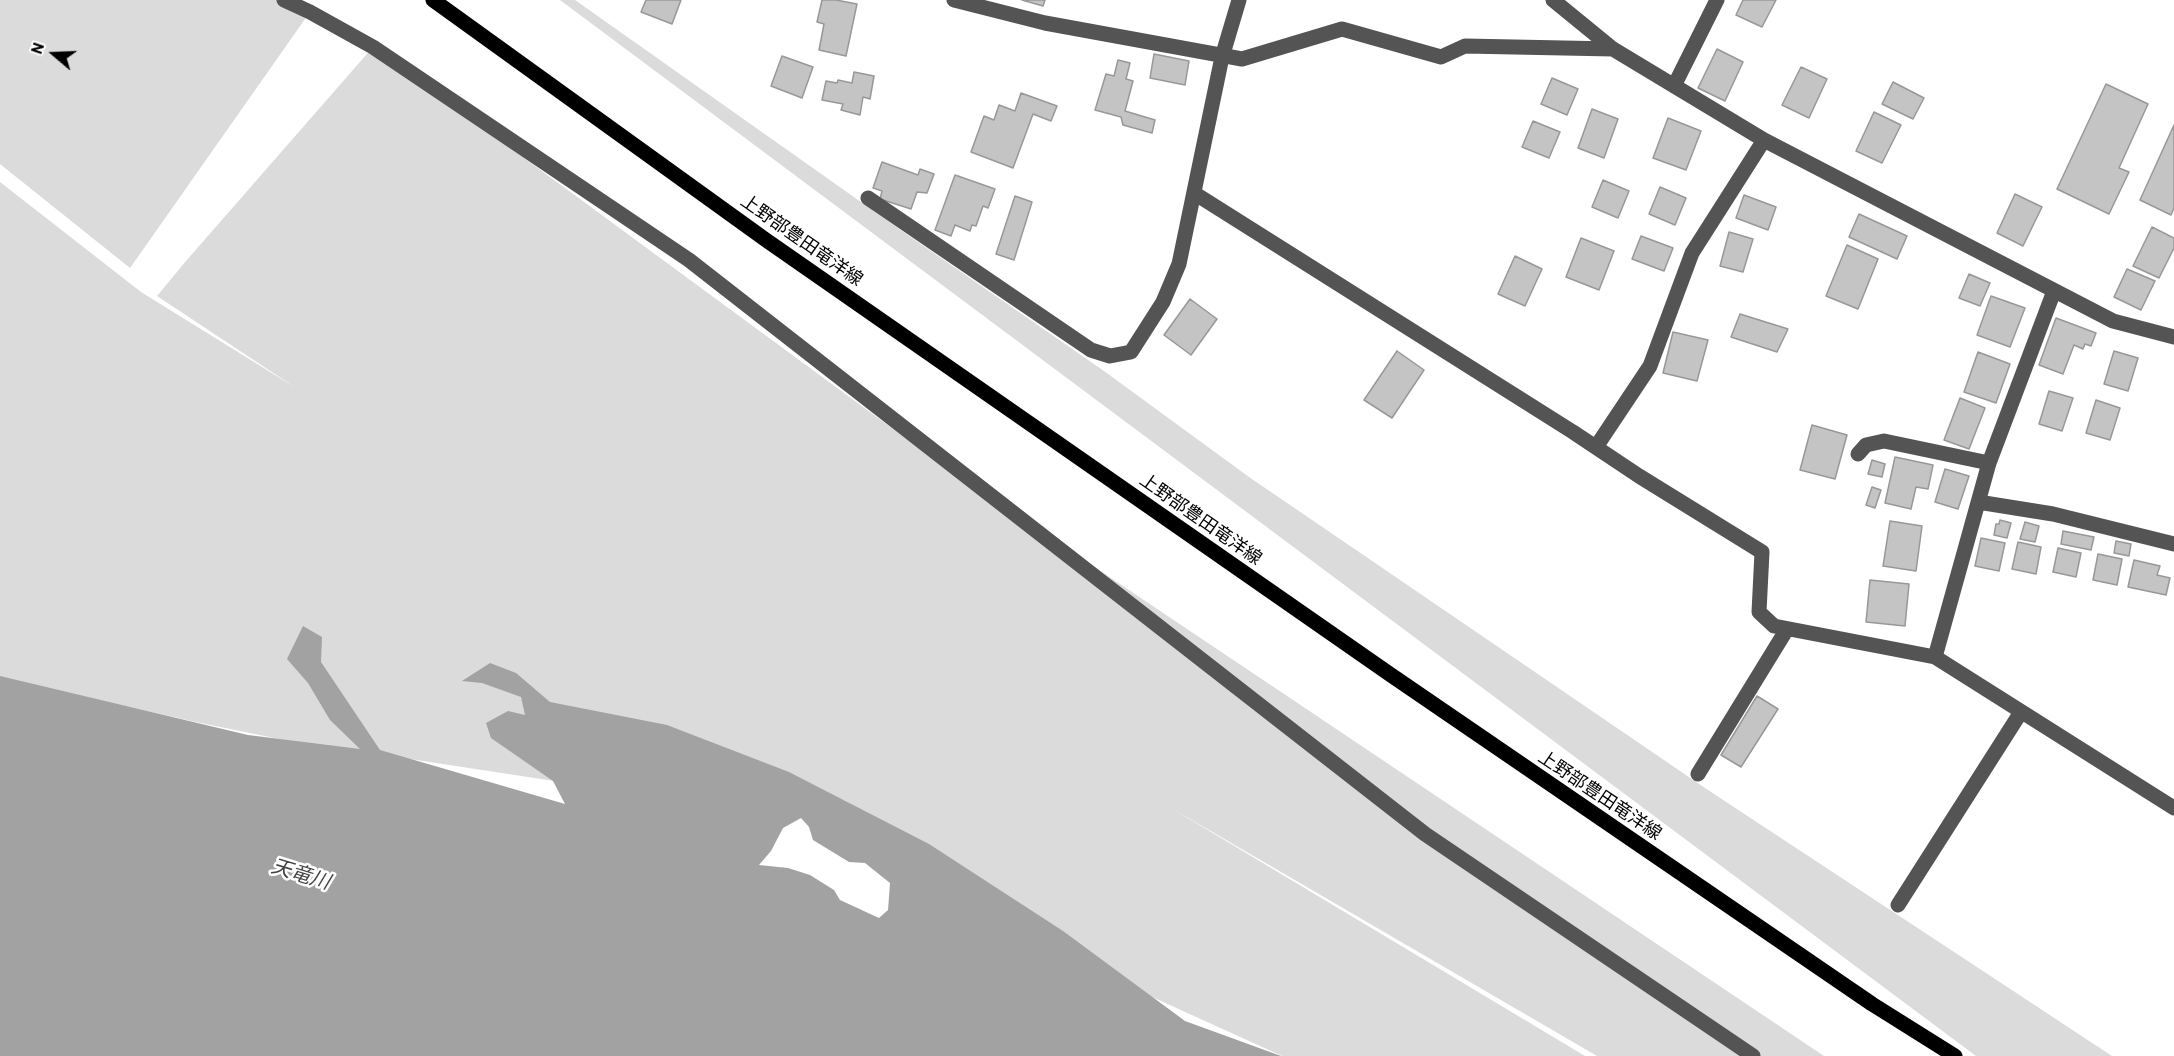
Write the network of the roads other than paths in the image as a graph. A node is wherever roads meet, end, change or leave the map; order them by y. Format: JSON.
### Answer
{"nodes":[{"id":1,"x":284,"y":0,"type":"edge"},
{"id":2,"x":433,"y":0,"type":"edge"},
{"id":3,"x":954,"y":0,"type":"edge"},
{"id":4,"x":1239,"y":0,"type":"edge"},
{"id":5,"x":1553,"y":0,"type":"edge"},
{"id":6,"x":1717,"y":0,"type":"edge"},
{"id":7,"x":1613,"y":50,"type":"junction"},
{"id":8,"x":1222,"y":57,"type":"junction"},
{"id":9,"x":1674,"y":86,"type":"junction"},
{"id":10,"x":1764,"y":140,"type":"junction"},
{"id":11,"x":1194,"y":194,"type":"junction"},
{"id":12,"x":868,"y":198,"type":"dead end"},
{"id":13,"x":2054,"y":291,"type":"junction"},
{"id":14,"x":2174,"y":337,"type":"edge"},
{"id":15,"x":1596,"y":447,"type":"junction"},
{"id":16,"x":1858,"y":454,"type":"dead end"},
{"id":17,"x":1989,"y":463,"type":"junction"},
{"id":18,"x":1978,"y":502,"type":"junction"},
{"id":19,"x":2174,"y":544,"type":"edge"},
{"id":20,"x":1787,"y":629,"type":"junction"},
{"id":21,"x":1935,"y":657,"type":"junction"},
{"id":22,"x":2021,"y":712,"type":"junction"},
{"id":23,"x":1698,"y":774,"type":"dead end"},
{"id":24,"x":2174,"y":808,"type":"edge"},
{"id":25,"x":1898,"y":905,"type":"dead end"},
{"id":26,"x":1753,"y":1056,"type":"edge"},
{"id":27,"x":1955,"y":1056,"type":"edge"}],
"edges":[{"from":1,"to":26,"type":"street"},
{"from":2,"to":27,"type":"main road","name":"上野部豊田竜洋線"},
{"from":3,"to":8,"type":"street"},
{"from":4,"to":8,"type":"street"},
{"from":5,"to":7,"type":"street"},
{"from":6,"to":9,"type":"street"},
{"from":7,"to":8,"type":"street"},
{"from":7,"to":9,"type":"street"},
{"from":8,"to":11,"type":"street"},
{"from":9,"to":10,"type":"street"},
{"from":10,"to":13,"type":"street"},
{"from":10,"to":15,"type":"street"},
{"from":11,"to":12,"type":"street"},
{"from":11,"to":15,"type":"street"},
{"from":13,"to":14,"type":"street"},
{"from":13,"to":17,"type":"street"},
{"from":15,"to":20,"type":"street"},
{"from":16,"to":17,"type":"street"},
{"from":17,"to":18,"type":"street"},
{"from":18,"to":19,"type":"street"},
{"from":18,"to":21,"type":"street"},
{"from":20,"to":21,"type":"street"},
{"from":20,"to":23,"type":"street"},
{"from":21,"to":22,"type":"street"},
{"from":22,"to":24,"type":"street"},
{"from":22,"to":25,"type":"street"}]}
